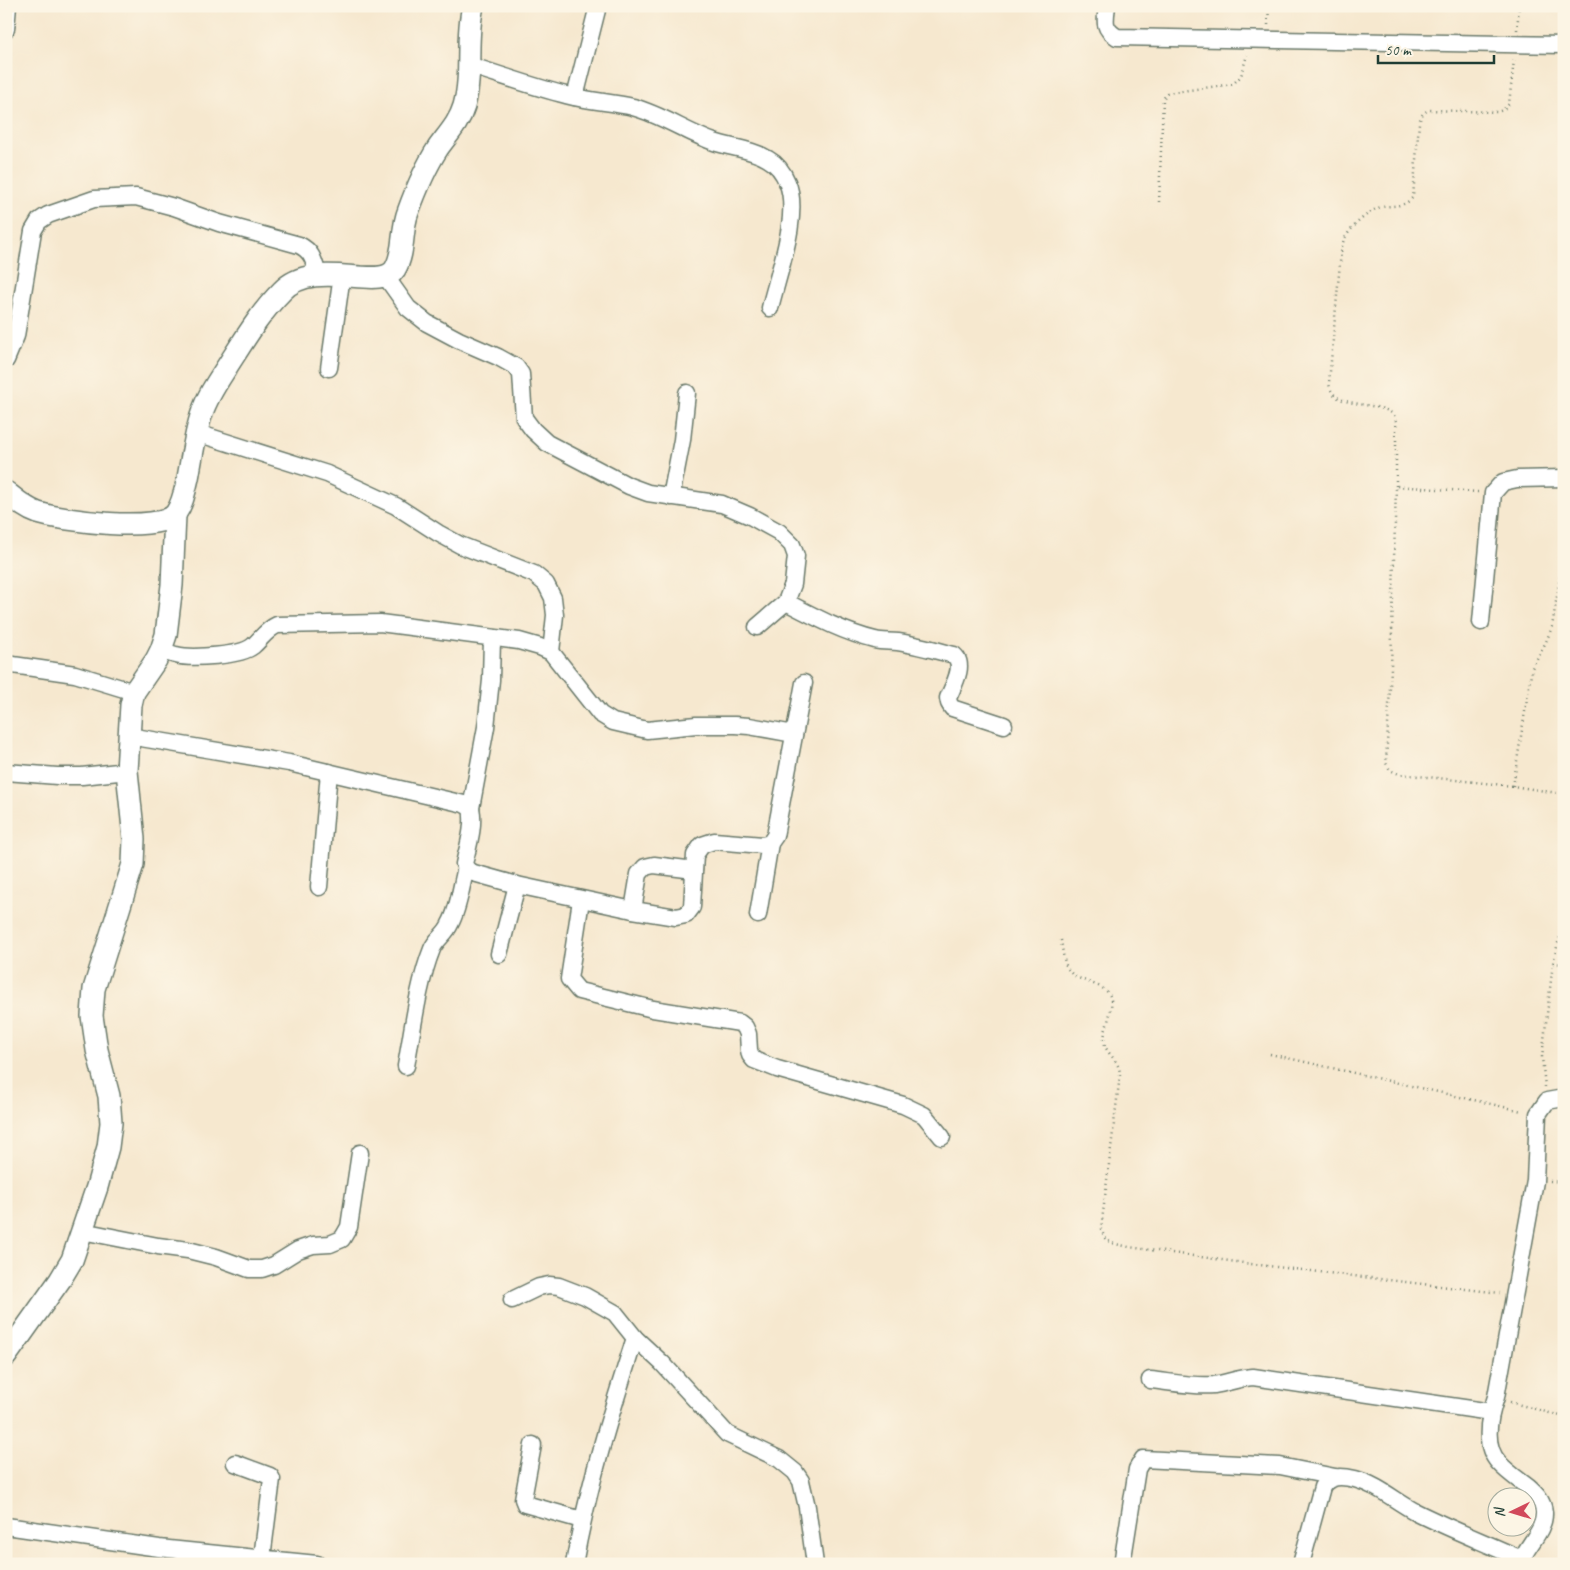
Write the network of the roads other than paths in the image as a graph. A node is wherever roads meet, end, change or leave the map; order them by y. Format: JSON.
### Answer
{"nodes":[{"id":1,"x":8,"y":6,"type":"edge"},
{"id":2,"x":473,"y":6,"type":"edge"},
{"id":3,"x":598,"y":6,"type":"edge"},
{"id":4,"x":1107,"y":6,"type":"edge"},
{"id":5,"x":6,"y":29,"type":"edge"},
{"id":6,"x":1564,"y":45,"type":"edge"},
{"id":7,"x":468,"y":65,"type":"junction"},
{"id":8,"x":575,"y":97,"type":"junction"},
{"id":9,"x":318,"y":275,"type":"junction"},
{"id":10,"x":342,"y":275,"type":"junction"},
{"id":11,"x":386,"y":277,"type":"junction"},
{"id":12,"x":770,"y":308,"type":"dead end"},
{"id":13,"x":6,"y":360,"type":"edge"},
{"id":14,"x":329,"y":368,"type":"dead end"},
{"id":15,"x":688,"y":393,"type":"dead end"},
{"id":16,"x":198,"y":433,"type":"junction"},
{"id":17,"x":1564,"y":478,"type":"edge"},
{"id":18,"x":6,"y":492,"type":"edge"},
{"id":19,"x":671,"y":497,"type":"junction"},
{"id":20,"x":175,"y":515,"type":"junction"},
{"id":21,"x":786,"y":602,"type":"junction"},
{"id":22,"x":1481,"y":622,"type":"dead end"},
{"id":23,"x":757,"y":628,"type":"dead end"},
{"id":24,"x":492,"y":638,"type":"junction"},
{"id":25,"x":161,"y":650,"type":"junction"},
{"id":26,"x":550,"y":652,"type":"junction"},
{"id":27,"x":6,"y":664,"type":"edge"},
{"id":28,"x":804,"y":683,"type":"dead end"},
{"id":29,"x":134,"y":692,"type":"junction"},
{"id":30,"x":1004,"y":725,"type":"dead end"},
{"id":31,"x":794,"y":734,"type":"junction"},
{"id":32,"x":129,"y":736,"type":"junction"},
{"id":33,"x":127,"y":771,"type":"junction"},
{"id":34,"x":6,"y":772,"type":"edge"},
{"id":35,"x":329,"y":772,"type":"junction"},
{"id":36,"x":471,"y":808,"type":"junction"},
{"id":37,"x":770,"y":843,"type":"junction"},
{"id":38,"x":466,"y":868,"type":"junction"},
{"id":39,"x":694,"y":870,"type":"junction"},
{"id":40,"x":516,"y":885,"type":"junction"},
{"id":41,"x":319,"y":887,"type":"dead end"},
{"id":42,"x":581,"y":900,"type":"junction"},
{"id":43,"x":633,"y":910,"type":"junction"},
{"id":44,"x":758,"y":915,"type":"dead end"},
{"id":45,"x":499,"y":954,"type":"dead end"},
{"id":46,"x":406,"y":1066,"type":"dead end"},
{"id":47,"x":1564,"y":1098,"type":"edge"},
{"id":48,"x":942,"y":1137,"type":"dead end"},
{"id":49,"x":360,"y":1153,"type":"dead end"},
{"id":50,"x":82,"y":1231,"type":"junction"},
{"id":51,"x":512,"y":1300,"type":"dead end"},
{"id":52,"x":635,"y":1338,"type":"junction"},
{"id":53,"x":6,"y":1356,"type":"edge"},
{"id":54,"x":1150,"y":1380,"type":"dead end"},
{"id":55,"x":1493,"y":1404,"type":"junction"},
{"id":56,"x":533,"y":1445,"type":"dead end"},
{"id":57,"x":235,"y":1463,"type":"dead end"},
{"id":58,"x":1335,"y":1476,"type":"junction"},
{"id":59,"x":582,"y":1520,"type":"junction"},
{"id":60,"x":6,"y":1526,"type":"edge"},
{"id":61,"x":262,"y":1558,"type":"junction"},
{"id":62,"x":1521,"y":1561,"type":"edge"},
{"id":63,"x":317,"y":1564,"type":"edge"},
{"id":64,"x":574,"y":1564,"type":"edge"},
{"id":65,"x":815,"y":1564,"type":"edge"},
{"id":66,"x":1122,"y":1564,"type":"edge"},
{"id":67,"x":1301,"y":1564,"type":"edge"}],
"edges":[{"from":1,"to":5,"type":"street"},
{"from":2,"to":7,"type":"street"},
{"from":3,"to":8,"type":"street"},
{"from":4,"to":6,"type":"street"},
{"from":7,"to":8,"type":"street"},
{"from":7,"to":11,"type":"street"},
{"from":8,"to":12,"type":"street"},
{"from":9,"to":10,"type":"street"},
{"from":9,"to":13,"type":"street"},
{"from":9,"to":16,"type":"street"},
{"from":10,"to":11,"type":"street"},
{"from":10,"to":14,"type":"street"},
{"from":11,"to":19,"type":"street"},
{"from":15,"to":19,"type":"street"},
{"from":16,"to":20,"type":"street"},
{"from":16,"to":26,"type":"street"},
{"from":17,"to":22,"type":"street"},
{"from":18,"to":20,"type":"street"},
{"from":19,"to":21,"type":"street"},
{"from":20,"to":25,"type":"street"},
{"from":21,"to":23,"type":"street"},
{"from":21,"to":30,"type":"street"},
{"from":24,"to":25,"type":"street"},
{"from":24,"to":26,"type":"street"},
{"from":24,"to":36,"type":"street"},
{"from":25,"to":29,"type":"street"},
{"from":26,"to":31,"type":"street"},
{"from":27,"to":29,"type":"street"},
{"from":28,"to":31,"type":"street"},
{"from":29,"to":32,"type":"street"},
{"from":31,"to":37,"type":"street"},
{"from":32,"to":33,"type":"street"},
{"from":32,"to":35,"type":"street"},
{"from":33,"to":34,"type":"street"},
{"from":33,"to":50,"type":"street"},
{"from":35,"to":36,"type":"street"},
{"from":35,"to":41,"type":"street"},
{"from":36,"to":38,"type":"street"},
{"from":37,"to":39,"type":"street"},
{"from":37,"to":44,"type":"street"},
{"from":38,"to":40,"type":"street"},
{"from":38,"to":46,"type":"street"},
{"from":39,"to":43,"type":"street"},
{"from":39,"to":43,"type":"street"},
{"from":40,"to":42,"type":"street"},
{"from":40,"to":45,"type":"street"},
{"from":42,"to":43,"type":"street"},
{"from":42,"to":48,"type":"street"},
{"from":47,"to":55,"type":"street"},
{"from":49,"to":50,"type":"street"},
{"from":50,"to":53,"type":"street"},
{"from":51,"to":52,"type":"street"},
{"from":52,"to":59,"type":"street"},
{"from":52,"to":65,"type":"street"},
{"from":54,"to":55,"type":"street"},
{"from":55,"to":62,"type":"street"},
{"from":56,"to":59,"type":"street"},
{"from":57,"to":61,"type":"street"},
{"from":58,"to":62,"type":"street"},
{"from":58,"to":66,"type":"street"},
{"from":58,"to":67,"type":"street"},
{"from":59,"to":64,"type":"street"},
{"from":60,"to":61,"type":"street"},
{"from":61,"to":63,"type":"street"}]}
